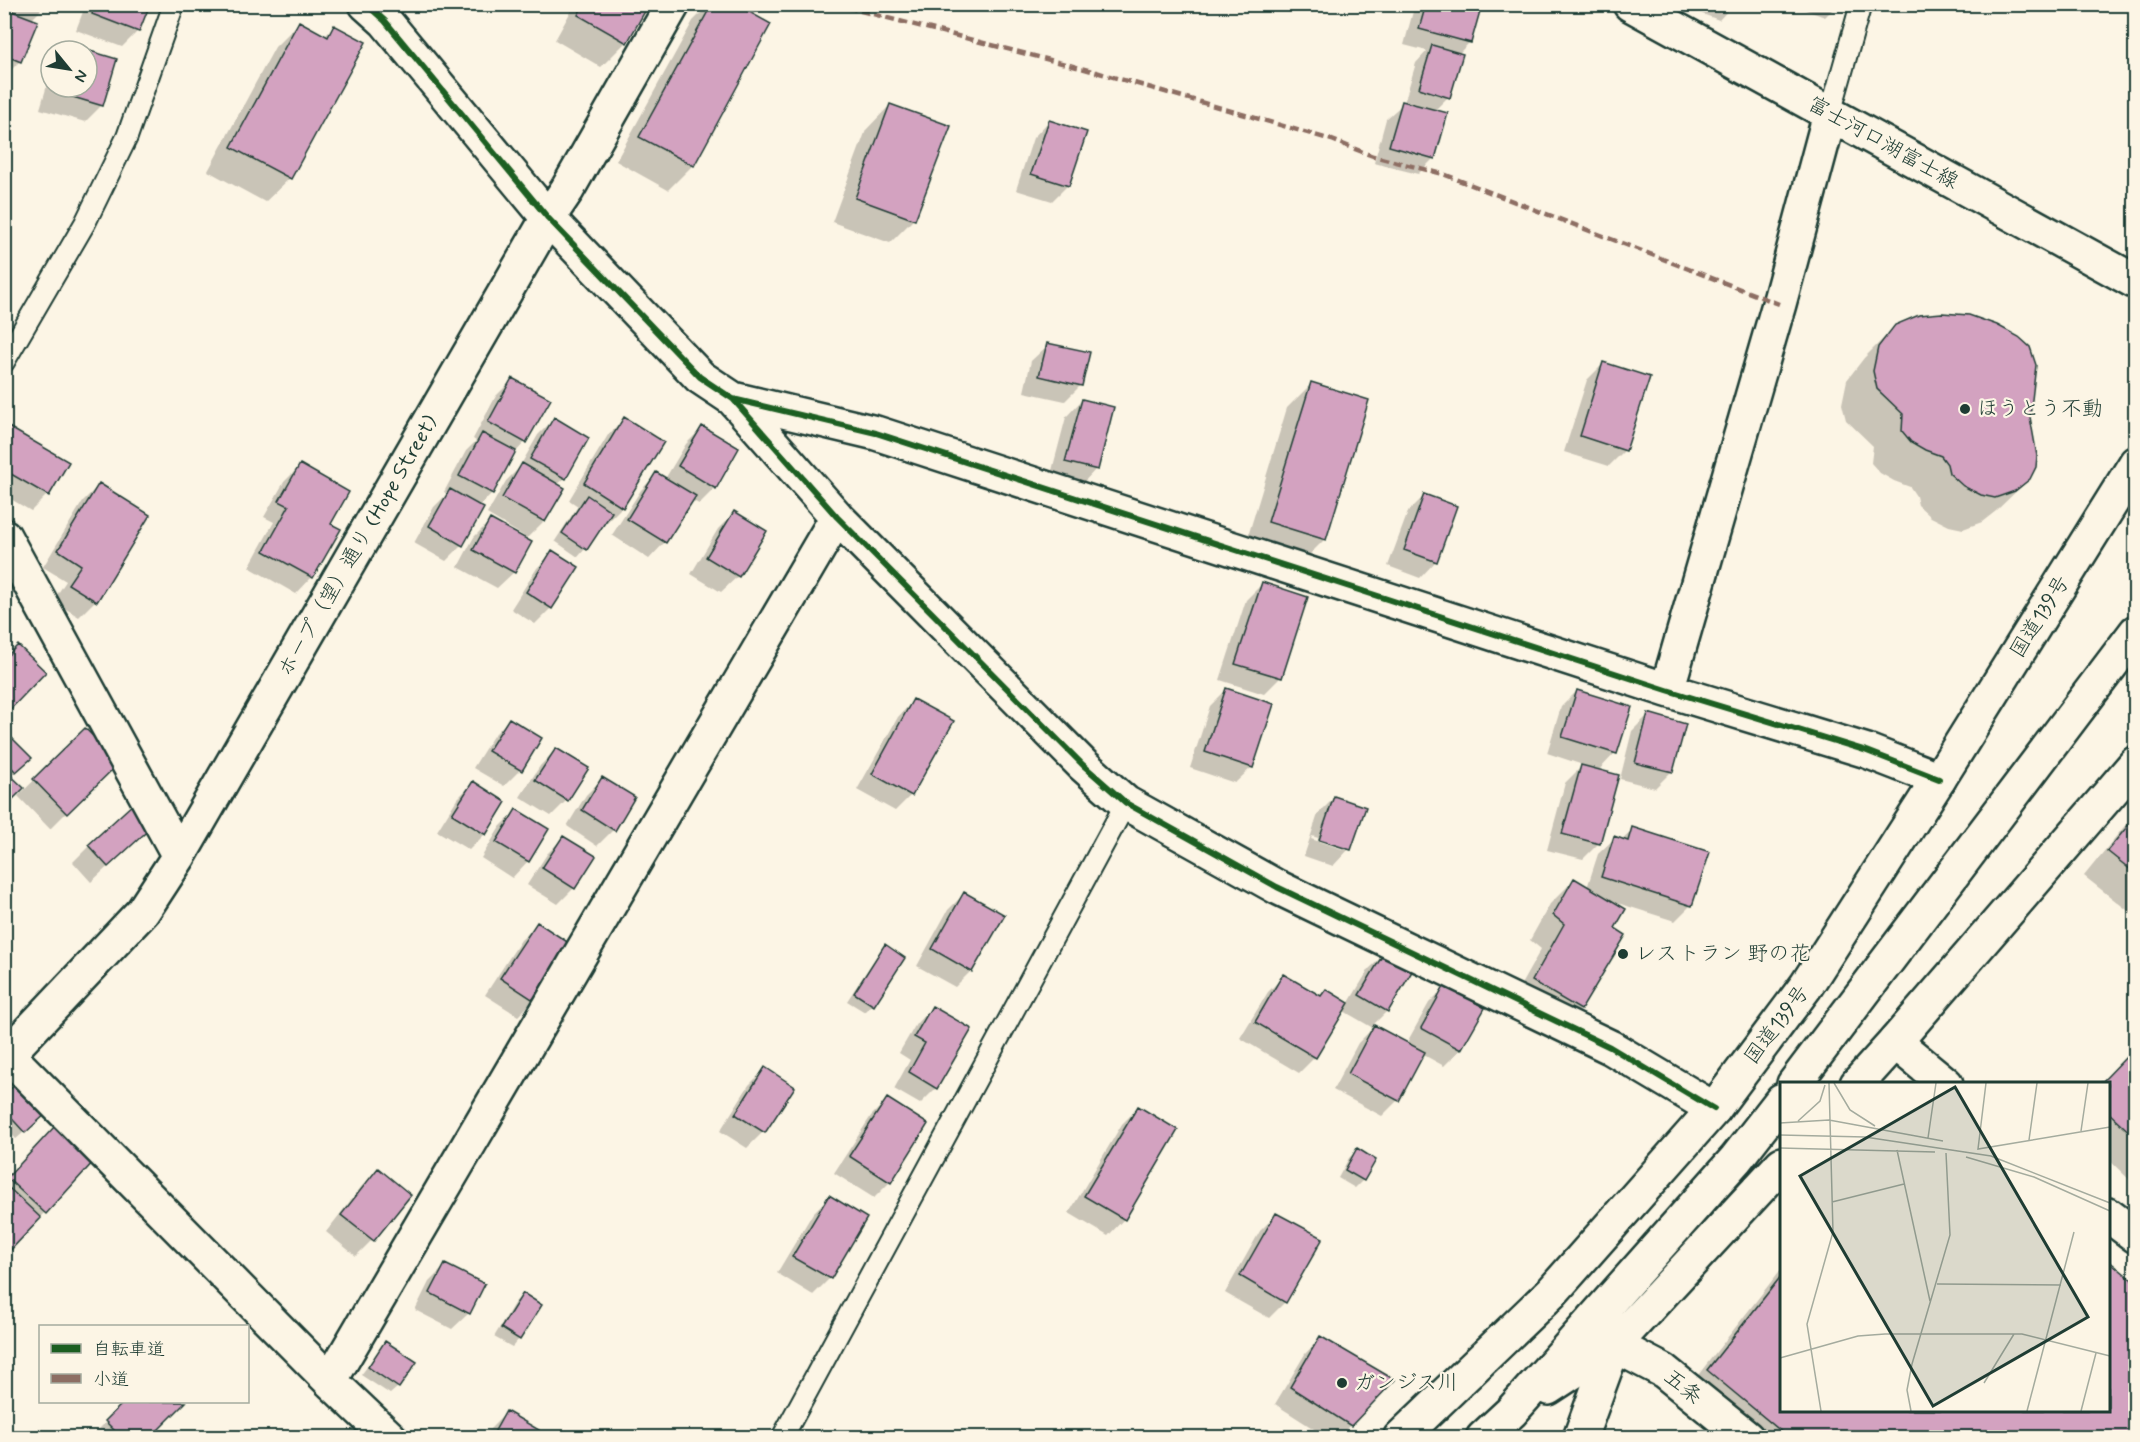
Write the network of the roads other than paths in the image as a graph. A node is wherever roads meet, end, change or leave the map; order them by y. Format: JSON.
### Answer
{"nodes":[{"id":1,"x":174,"y":4,"type":"edge"},
{"id":2,"x":366,"y":4,"type":"edge"},
{"id":3,"x":673,"y":4,"type":"edge"},
{"id":4,"x":1630,"y":4,"type":"edge"},
{"id":5,"x":1861,"y":4,"type":"edge"},
{"id":6,"x":1830,"y":114,"type":"junction"},
{"id":7,"x":548,"y":218,"type":"junction"},
{"id":8,"x":2136,"y":282,"type":"edge"},
{"id":9,"x":4,"y":362,"type":"edge"},
{"id":10,"x":733,"y":399,"type":"junction"},
{"id":11,"x":2136,"y":463,"type":"edge"},
{"id":12,"x":837,"y":517,"type":"junction"},
{"id":13,"x":4,"y":536,"type":"edge"},
{"id":14,"x":2136,"y":632,"type":"edge"},
{"id":15,"x":1667,"y":690,"type":"junction"},
{"id":16,"x":2136,"y":763,"type":"edge"},
{"id":17,"x":1939,"y":780,"type":"junction"},
{"id":18,"x":1126,"y":803,"type":"junction"},
{"id":19,"x":179,"y":856,"type":"junction"},
{"id":20,"x":1895,"y":1042,"type":"junction"},
{"id":21,"x":6,"y":1054,"type":"edge"},
{"id":22,"x":1795,"y":1082,"type":"edge"},
{"id":23,"x":1858,"y":1082,"type":"edge"},
{"id":24,"x":1945,"y":1082,"type":"edge"},
{"id":25,"x":1780,"y":1103,"type":"edge"},
{"id":26,"x":1714,"y":1109,"type":"junction"},
{"id":27,"x":1780,"y":1166,"type":"edge"},
{"id":28,"x":2110,"y":1216,"type":"edge"},
{"id":29,"x":2136,"y":1236,"type":"edge"},
{"id":30,"x":1614,"y":1345,"type":"junction"},
{"id":31,"x":330,"y":1381,"type":"junction"},
{"id":32,"x":1511,"y":1412,"type":"junction"},
{"id":33,"x":390,"y":1437,"type":"edge"},
{"id":34,"x":782,"y":1437,"type":"edge"},
{"id":35,"x":1400,"y":1437,"type":"edge"},
{"id":36,"x":1483,"y":1437,"type":"edge"},
{"id":37,"x":1580,"y":1437,"type":"edge"},
{"id":38,"x":1747,"y":1437,"type":"edge"}],
"edges":[{"from":1,"to":9,"type":"lane"},
{"from":2,"to":7,"type":"main road"},
{"from":3,"to":7,"type":"main road","name":"ホープ（望）通り (Hope Street)"},
{"from":4,"to":6,"type":"main road","name":"富士河口湖富士線"},
{"from":5,"to":6,"type":"lane"},
{"from":6,"to":8,"type":"main road","name":"富士河口湖富士線"},
{"from":6,"to":15,"type":"main road"},
{"from":7,"to":10,"type":"main road"},
{"from":7,"to":19,"type":"main road","name":"ホープ（望）通り (Hope Street)"},
{"from":10,"to":12,"type":"main road"},
{"from":10,"to":15,"type":"main road"},
{"from":11,"to":17,"type":"main road","name":"国道139号"},
{"from":12,"to":18,"type":"main road"},
{"from":12,"to":31,"type":"main road"},
{"from":13,"to":19,"type":"main road"},
{"from":14,"to":22,"type":"main road"},
{"from":15,"to":17,"type":"main road"},
{"from":16,"to":20,"type":"main road"},
{"from":17,"to":26,"type":"main road","name":"国道139号"},
{"from":18,"to":26,"type":"main road"},
{"from":18,"to":34,"type":"lane"},
{"from":19,"to":21,"type":"main road","name":"ホープ（望）通り (Hope Street)"},
{"from":20,"to":23,"type":"main road"},
{"from":20,"to":24,"type":"main road"},
{"from":21,"to":31,"type":"main road"},
{"from":25,"to":32,"type":"main road"},
{"from":26,"to":35,"type":"main road","name":"国道139号"},
{"from":27,"to":30,"type":"main road"},
{"from":28,"to":29,"type":"main road"},
{"from":30,"to":32,"type":"main road"},
{"from":30,"to":37,"type":"main road"},
{"from":30,"to":38,"type":"main road","name":"五条"},
{"from":31,"to":33,"type":"main road"},
{"from":32,"to":36,"type":"main road"}]}
